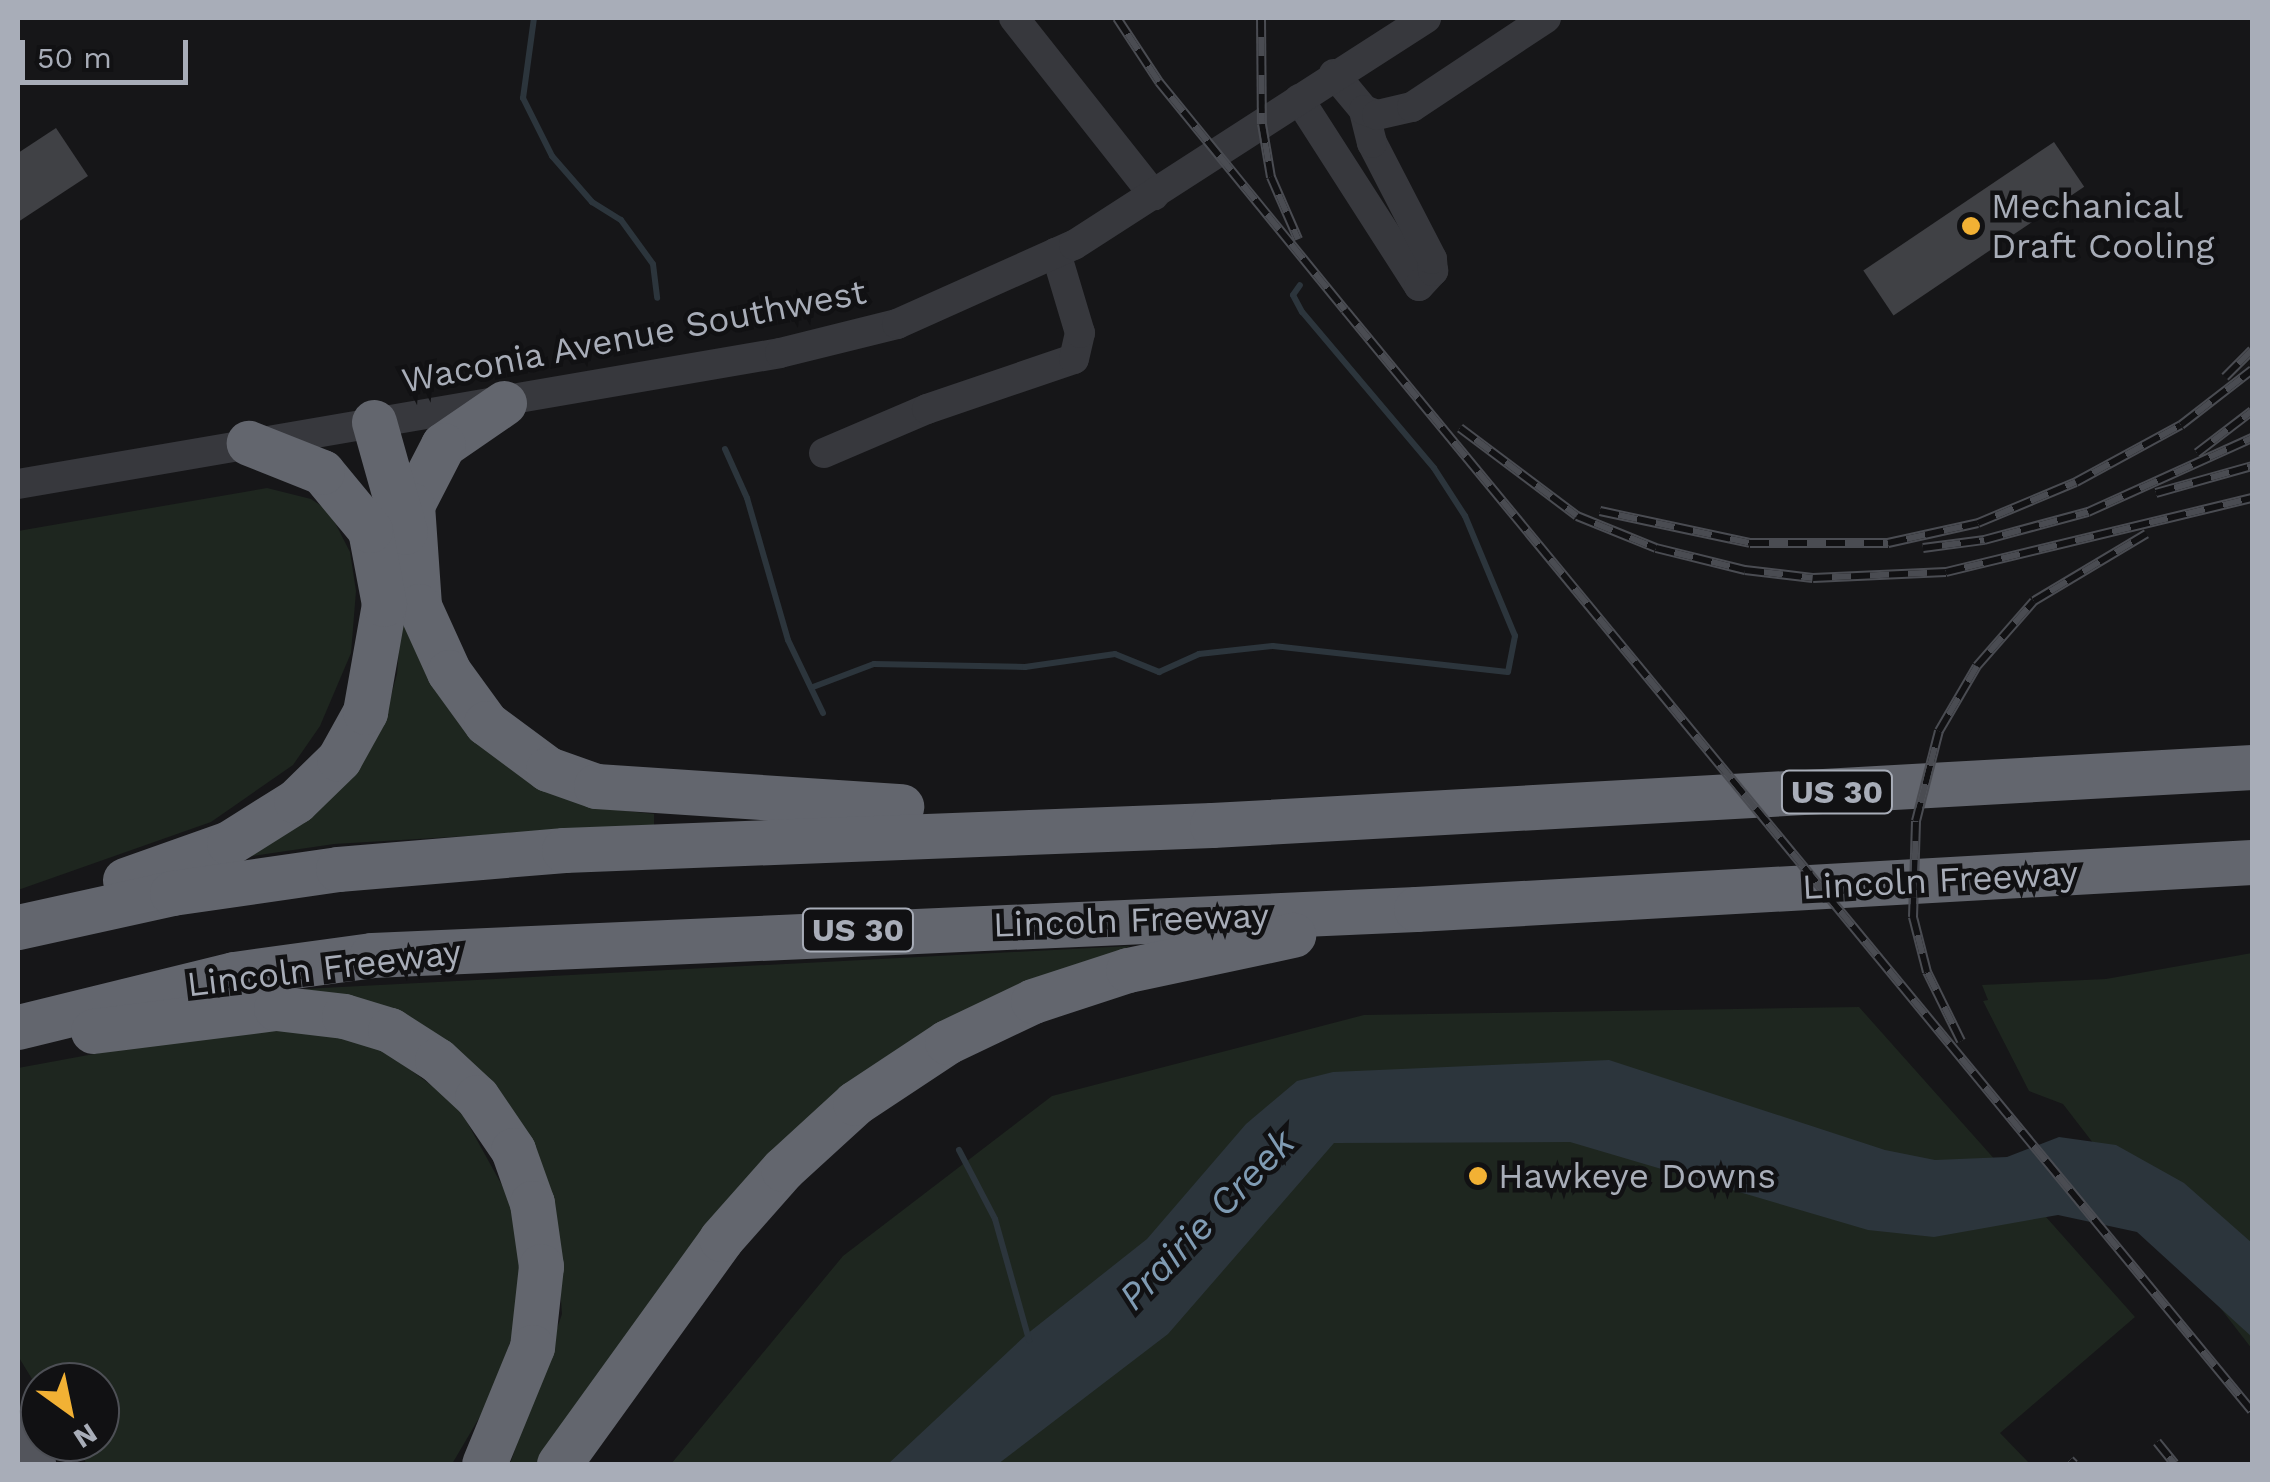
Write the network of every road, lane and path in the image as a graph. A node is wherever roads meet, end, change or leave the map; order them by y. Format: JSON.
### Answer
{"nodes":[{"id":1,"x":1014,"y":18,"type":"edge"},
{"id":2,"x":1426,"y":18,"type":"edge"},
{"id":3,"x":1546,"y":18,"type":"edge"},
{"id":4,"x":1334,"y":74,"type":"junction"},
{"id":5,"x":1298,"y":99,"type":"junction"},
{"id":6,"x":1364,"y":110,"type":"junction"},
{"id":7,"x":1154,"y":195,"type":"junction"},
{"id":8,"x":1056,"y":253,"type":"junction"},
{"id":9,"x":504,"y":402,"type":"junction"},
{"id":10,"x":362,"y":424,"type":"junction"},
{"id":11,"x":249,"y":443,"type":"junction"},
{"id":12,"x":824,"y":453,"type":"dead end"},
{"id":13,"x":18,"y":484,"type":"edge"},
{"id":14,"x":370,"y":530,"type":"junction"},
{"id":15,"x":412,"y":558,"type":"junction"},
{"id":16,"x":2252,"y":767,"type":"edge"},
{"id":17,"x":1212,"y":825,"type":"junction"},
{"id":18,"x":2252,"y":862,"type":"edge"},
{"id":19,"x":1416,"y":909,"type":"junction"},
{"id":20,"x":18,"y":919,"type":"edge"},
{"id":21,"x":18,"y":927,"type":"edge"},
{"id":22,"x":18,"y":1027,"type":"edge"},
{"id":23,"x":18,"y":1044,"type":"edge"},
{"id":24,"x":18,"y":1433,"type":"edge"},
{"id":25,"x":36,"y":1464,"type":"edge"},
{"id":26,"x":484,"y":1464,"type":"edge"},
{"id":27,"x":559,"y":1464,"type":"edge"}],
"edges":[{"from":1,"to":7,"type":"street"},
{"from":2,"to":4,"type":"street","name":"Waconia Avenue Southwest"},
{"from":3,"to":6,"type":"street"},
{"from":4,"to":5,"type":"street","name":"Waconia Avenue Southwest"},
{"from":4,"to":6,"type":"street"},
{"from":5,"to":6,"type":"street"},
{"from":5,"to":7,"type":"street","name":"Waconia Avenue Southwest"},
{"from":7,"to":8,"type":"street","name":"Waconia Avenue Southwest"},
{"from":8,"to":9,"type":"street","name":"Waconia Avenue Southwest"},
{"from":8,"to":12,"type":"street"},
{"from":9,"to":10,"type":"street","name":"Waconia Avenue Southwest"},
{"from":9,"to":15,"type":"highway"},
{"from":10,"to":11,"type":"street","name":"Waconia Avenue Southwest"},
{"from":10,"to":14,"type":"highway"},
{"from":10,"to":15,"type":"highway"},
{"from":11,"to":13,"type":"street","name":"Waconia Avenue Southwest"},
{"from":11,"to":14,"type":"highway"},
{"from":14,"to":20,"type":"highway"},
{"from":15,"to":17,"type":"highway"},
{"from":16,"to":17,"type":"highway","number":"US 30"},
{"from":17,"to":21,"type":"highway","number":"US 30"},
{"from":18,"to":19,"type":"highway","name":"Lincoln Freeway","number":"US 30"},
{"from":19,"to":22,"type":"highway","name":"Lincoln Freeway","number":"US 30"},
{"from":19,"to":27,"type":"highway"},
{"from":23,"to":26,"type":"highway"},
{"from":24,"to":25,"type":"main road"}]}
